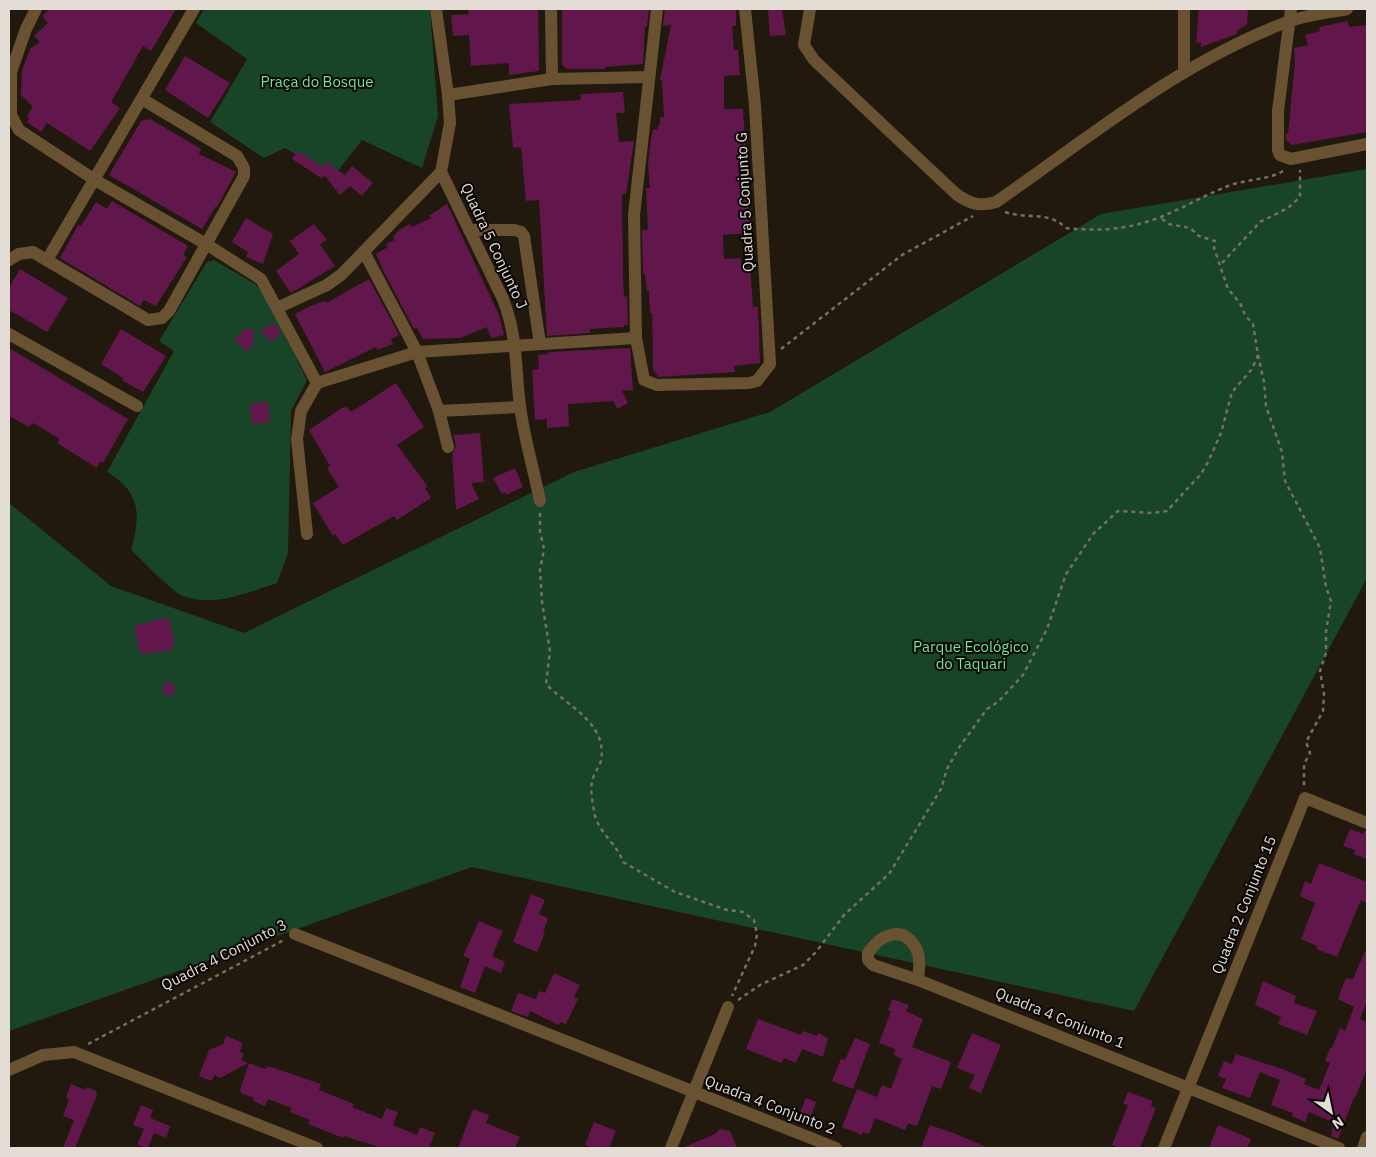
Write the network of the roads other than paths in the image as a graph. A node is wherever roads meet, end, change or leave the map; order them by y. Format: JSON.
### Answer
{"nodes":[{"id":1,"x":36,"y":9,"type":"edge"},
{"id":2,"x":194,"y":9,"type":"edge"},
{"id":3,"x":436,"y":9,"type":"edge"},
{"id":4,"x":551,"y":9,"type":"edge"},
{"id":5,"x":657,"y":9,"type":"edge"},
{"id":6,"x":745,"y":9,"type":"edge"},
{"id":7,"x":810,"y":9,"type":"edge"},
{"id":8,"x":1184,"y":9,"type":"edge"},
{"id":9,"x":1346,"y":9,"type":"edge"},
{"id":10,"x":1290,"y":15,"type":"edge"},
{"id":11,"x":1184,"y":72,"type":"junction"},
{"id":12,"x":649,"y":77,"type":"junction"},
{"id":13,"x":552,"y":79,"type":"junction"},
{"id":14,"x":448,"y":95,"type":"junction"},
{"id":15,"x":142,"y":99,"type":"junction"},
{"id":16,"x":1367,"y":144,"type":"edge"},
{"id":17,"x":441,"y":172,"type":"junction"},
{"id":18,"x":95,"y":180,"type":"junction"},
{"id":19,"x":469,"y":230,"type":"junction"},
{"id":20,"x":206,"y":244,"type":"junction"},
{"id":21,"x":364,"y":252,"type":"junction"},
{"id":22,"x":9,"y":260,"type":"edge"},
{"id":23,"x":47,"y":260,"type":"junction"},
{"id":24,"x":277,"y":308,"type":"junction"},
{"id":25,"x":9,"y":334,"type":"edge"},
{"id":26,"x":636,"y":338,"type":"junction"},
{"id":27,"x":540,"y":344,"type":"junction"},
{"id":28,"x":516,"y":346,"type":"junction"},
{"id":29,"x":417,"y":352,"type":"junction"},
{"id":30,"x":317,"y":383,"type":"junction"},
{"id":31,"x":137,"y":406,"type":"dead end"},
{"id":32,"x":520,"y":407,"type":"junction"},
{"id":33,"x":439,"y":411,"type":"junction"},
{"id":34,"x":448,"y":447,"type":"dead end"},
{"id":35,"x":540,"y":501,"type":"road end"},
{"id":36,"x":307,"y":534,"type":"dead end"},
{"id":37,"x":1367,"y":824,"type":"edge"},
{"id":38,"x":295,"y":934,"type":"road end"},
{"id":39,"x":918,"y":980,"type":"dead end"},
{"id":40,"x":728,"y":1007,"type":"road end"},
{"id":41,"x":9,"y":1070,"type":"edge"},
{"id":42,"x":1189,"y":1087,"type":"junction"},
{"id":43,"x":693,"y":1093,"type":"junction"},
{"id":44,"x":1367,"y":1137,"type":"edge"},
{"id":45,"x":317,"y":1148,"type":"edge"},
{"id":46,"x":672,"y":1148,"type":"edge"},
{"id":47,"x":836,"y":1148,"type":"edge"},
{"id":48,"x":1164,"y":1148,"type":"edge"},
{"id":49,"x":1339,"y":1148,"type":"edge"},
{"id":50,"x":1363,"y":1148,"type":"edge"}],
"edges":[{"from":1,"to":18,"type":"street"},
{"from":2,"to":15,"type":"street"},
{"from":3,"to":14,"type":"street"},
{"from":4,"to":13,"type":"street"},
{"from":5,"to":12,"type":"street"},
{"from":6,"to":26,"type":"street","name":"Quadra 5 Conjunto G"},
{"from":7,"to":11,"type":"street"},
{"from":8,"to":11,"type":"street"},
{"from":9,"to":10,"type":"street"},
{"from":10,"to":11,"type":"street"},
{"from":10,"to":16,"type":"street"},
{"from":12,"to":13,"type":"street"},
{"from":12,"to":26,"type":"street"},
{"from":13,"to":14,"type":"street"},
{"from":14,"to":17,"type":"street"},
{"from":15,"to":18,"type":"street"},
{"from":15,"to":20,"type":"street"},
{"from":17,"to":19,"type":"street","name":"Quadra 5 Conjunto J"},
{"from":17,"to":21,"type":"street","name":"Quadra 5 Conjunto J"},
{"from":18,"to":20,"type":"street"},
{"from":18,"to":23,"type":"street"},
{"from":19,"to":27,"type":"street"},
{"from":19,"to":28,"type":"street","name":"Quadra 5 Conjunto J"},
{"from":20,"to":23,"type":"street"},
{"from":20,"to":24,"type":"street"},
{"from":21,"to":24,"type":"street","name":"Quadra 5 Conjunto J"},
{"from":21,"to":29,"type":"street"},
{"from":22,"to":23,"type":"street"},
{"from":24,"to":30,"type":"street"},
{"from":25,"to":31,"type":"street"},
{"from":26,"to":27,"type":"street"},
{"from":27,"to":28,"type":"street"},
{"from":28,"to":29,"type":"street"},
{"from":28,"to":32,"type":"street","name":"Quadra 5 Conjunto J"},
{"from":29,"to":30,"type":"street"},
{"from":29,"to":33,"type":"street"},
{"from":30,"to":36,"type":"street"},
{"from":32,"to":33,"type":"street"},
{"from":32,"to":35,"type":"street","name":"Quadra 5 Conjunto J"},
{"from":33,"to":34,"type":"street"},
{"from":37,"to":42,"type":"street","name":"Quadra 2 Conjunto 15"},
{"from":38,"to":43,"type":"street","name":"Quadra 4 Conjunto 3"},
{"from":39,"to":42,"type":"street","name":"Quadra 4 Conjunto 1"},
{"from":40,"to":43,"type":"street"},
{"from":41,"to":45,"type":"street"},
{"from":42,"to":48,"type":"street","name":"Quadra 2 Conjunto 15"},
{"from":42,"to":49,"type":"street","name":"Quadra 4 Conjunto 1"},
{"from":43,"to":46,"type":"street"},
{"from":43,"to":47,"type":"street","name":"Quadra 4 Conjunto 2"},
{"from":44,"to":50,"type":"street"}]}
